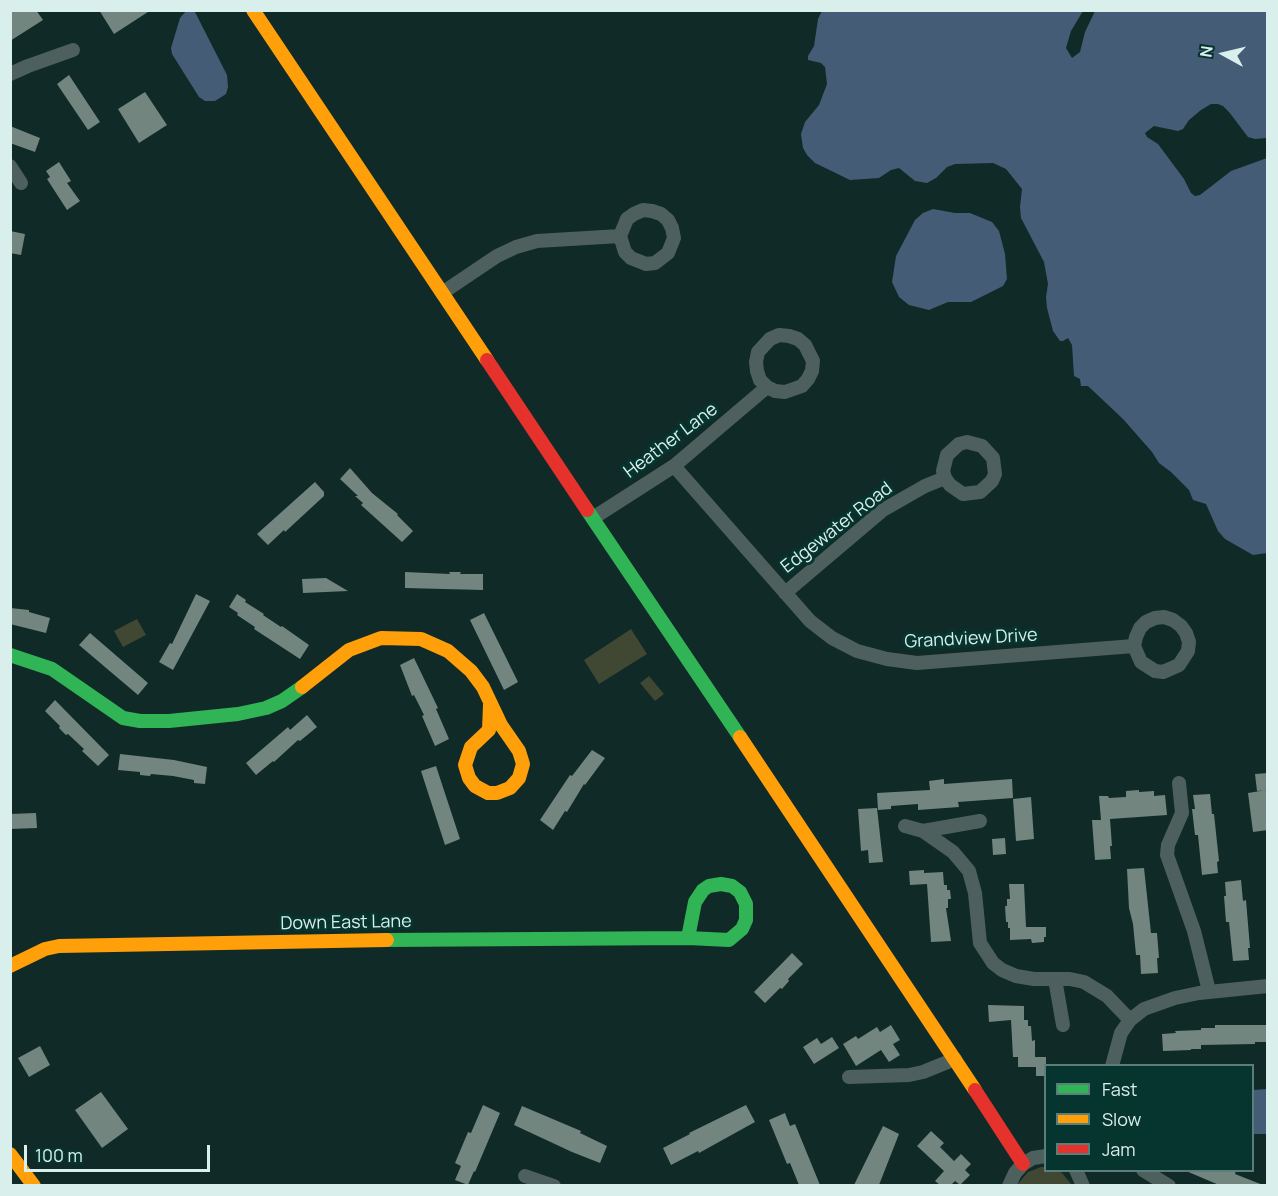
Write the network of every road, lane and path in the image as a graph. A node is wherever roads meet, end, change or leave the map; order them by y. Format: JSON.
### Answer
{"nodes":[{"id":1,"x":253,"y":10,"type":"edge"},
{"id":2,"x":73,"y":50,"type":"dead end"},
{"id":3,"x":10,"y":74,"type":"edge"},
{"id":4,"x":10,"y":166,"type":"edge"},
{"id":5,"x":21,"y":183,"type":"dead end"},
{"id":6,"x":620,"y":236,"type":"dead end"},
{"id":7,"x":442,"y":293,"type":"junction"},
{"id":8,"x":767,"y":387,"type":"junction"},
{"id":9,"x":674,"y":466,"type":"junction"},
{"id":10,"x":945,"y":478,"type":"dead end"},
{"id":11,"x":593,"y":518,"type":"junction"},
{"id":12,"x":785,"y":593,"type":"junction"},
{"id":13,"x":1134,"y":646,"type":"junction"},
{"id":14,"x":10,"y":656,"type":"edge"},
{"id":15,"x":490,"y":705,"type":"junction"},
{"id":16,"x":1179,"y":783,"type":"dead end"},
{"id":17,"x":980,"y":821,"type":"dead end"},
{"id":18,"x":905,"y":826,"type":"dead end"},
{"id":19,"x":923,"y":831,"type":"junction"},
{"id":20,"x":688,"y":938,"type":"junction"},
{"id":21,"x":10,"y":966,"type":"edge"},
{"id":22,"x":1055,"y":979,"type":"junction"},
{"id":23,"x":1268,"y":986,"type":"edge"},
{"id":24,"x":1209,"y":991,"type":"junction"},
{"id":25,"x":1130,"y":1020,"type":"junction"},
{"id":26,"x":1063,"y":1025,"type":"dead end"},
{"id":27,"x":956,"y":1059,"type":"junction"},
{"id":28,"x":1112,"y":1064,"type":"edge"},
{"id":29,"x":849,"y":1077,"type":"dead end"},
{"id":30,"x":10,"y":1154,"type":"edge"},
{"id":31,"x":1044,"y":1156,"type":"edge"},
{"id":32,"x":1023,"y":1164,"type":"junction"},
{"id":33,"x":1146,"y":1172,"type":"edge"},
{"id":34,"x":525,"y":1176,"type":"dead end"},
{"id":35,"x":34,"y":1185,"type":"edge"},
{"id":36,"x":554,"y":1185,"type":"edge"},
{"id":37,"x":1009,"y":1185,"type":"edge"},
{"id":38,"x":1169,"y":1185,"type":"edge"}],
"edges":[{"from":1,"to":7,"type":"street"},
{"from":2,"to":3,"type":"street"},
{"from":4,"to":5,"type":"street"},
{"from":6,"to":7,"type":"street"},
{"from":7,"to":11,"type":"street"},
{"from":8,"to":8,"type":"street"},
{"from":8,"to":9,"type":"street","name":"Heather Lane"},
{"from":9,"to":11,"type":"street","name":"Heather Lane"},
{"from":9,"to":12,"type":"street","name":"Grandview Drive"},
{"from":10,"to":12,"type":"street","name":"Edgewater Road"},
{"from":11,"to":27,"type":"street"},
{"from":12,"to":13,"type":"street","name":"Grandview Drive"},
{"from":13,"to":13,"type":"street"},
{"from":14,"to":15,"type":"street"},
{"from":15,"to":15,"type":"street"},
{"from":16,"to":24,"type":"street"},
{"from":17,"to":19,"type":"street"},
{"from":18,"to":19,"type":"street"},
{"from":19,"to":22,"type":"street"},
{"from":20,"to":20,"type":"street","name":"Down East Lane"},
{"from":20,"to":21,"type":"street","name":"Down East Lane"},
{"from":22,"to":25,"type":"street"},
{"from":22,"to":26,"type":"street"},
{"from":23,"to":24,"type":"street"},
{"from":24,"to":25,"type":"street"},
{"from":25,"to":28,"type":"street"},
{"from":27,"to":29,"type":"street"},
{"from":27,"to":32,"type":"street"},
{"from":30,"to":35,"type":"street"},
{"from":31,"to":32,"type":"street"},
{"from":32,"to":37,"type":"street"},
{"from":33,"to":38,"type":"street"},
{"from":34,"to":36,"type":"street"}]}
